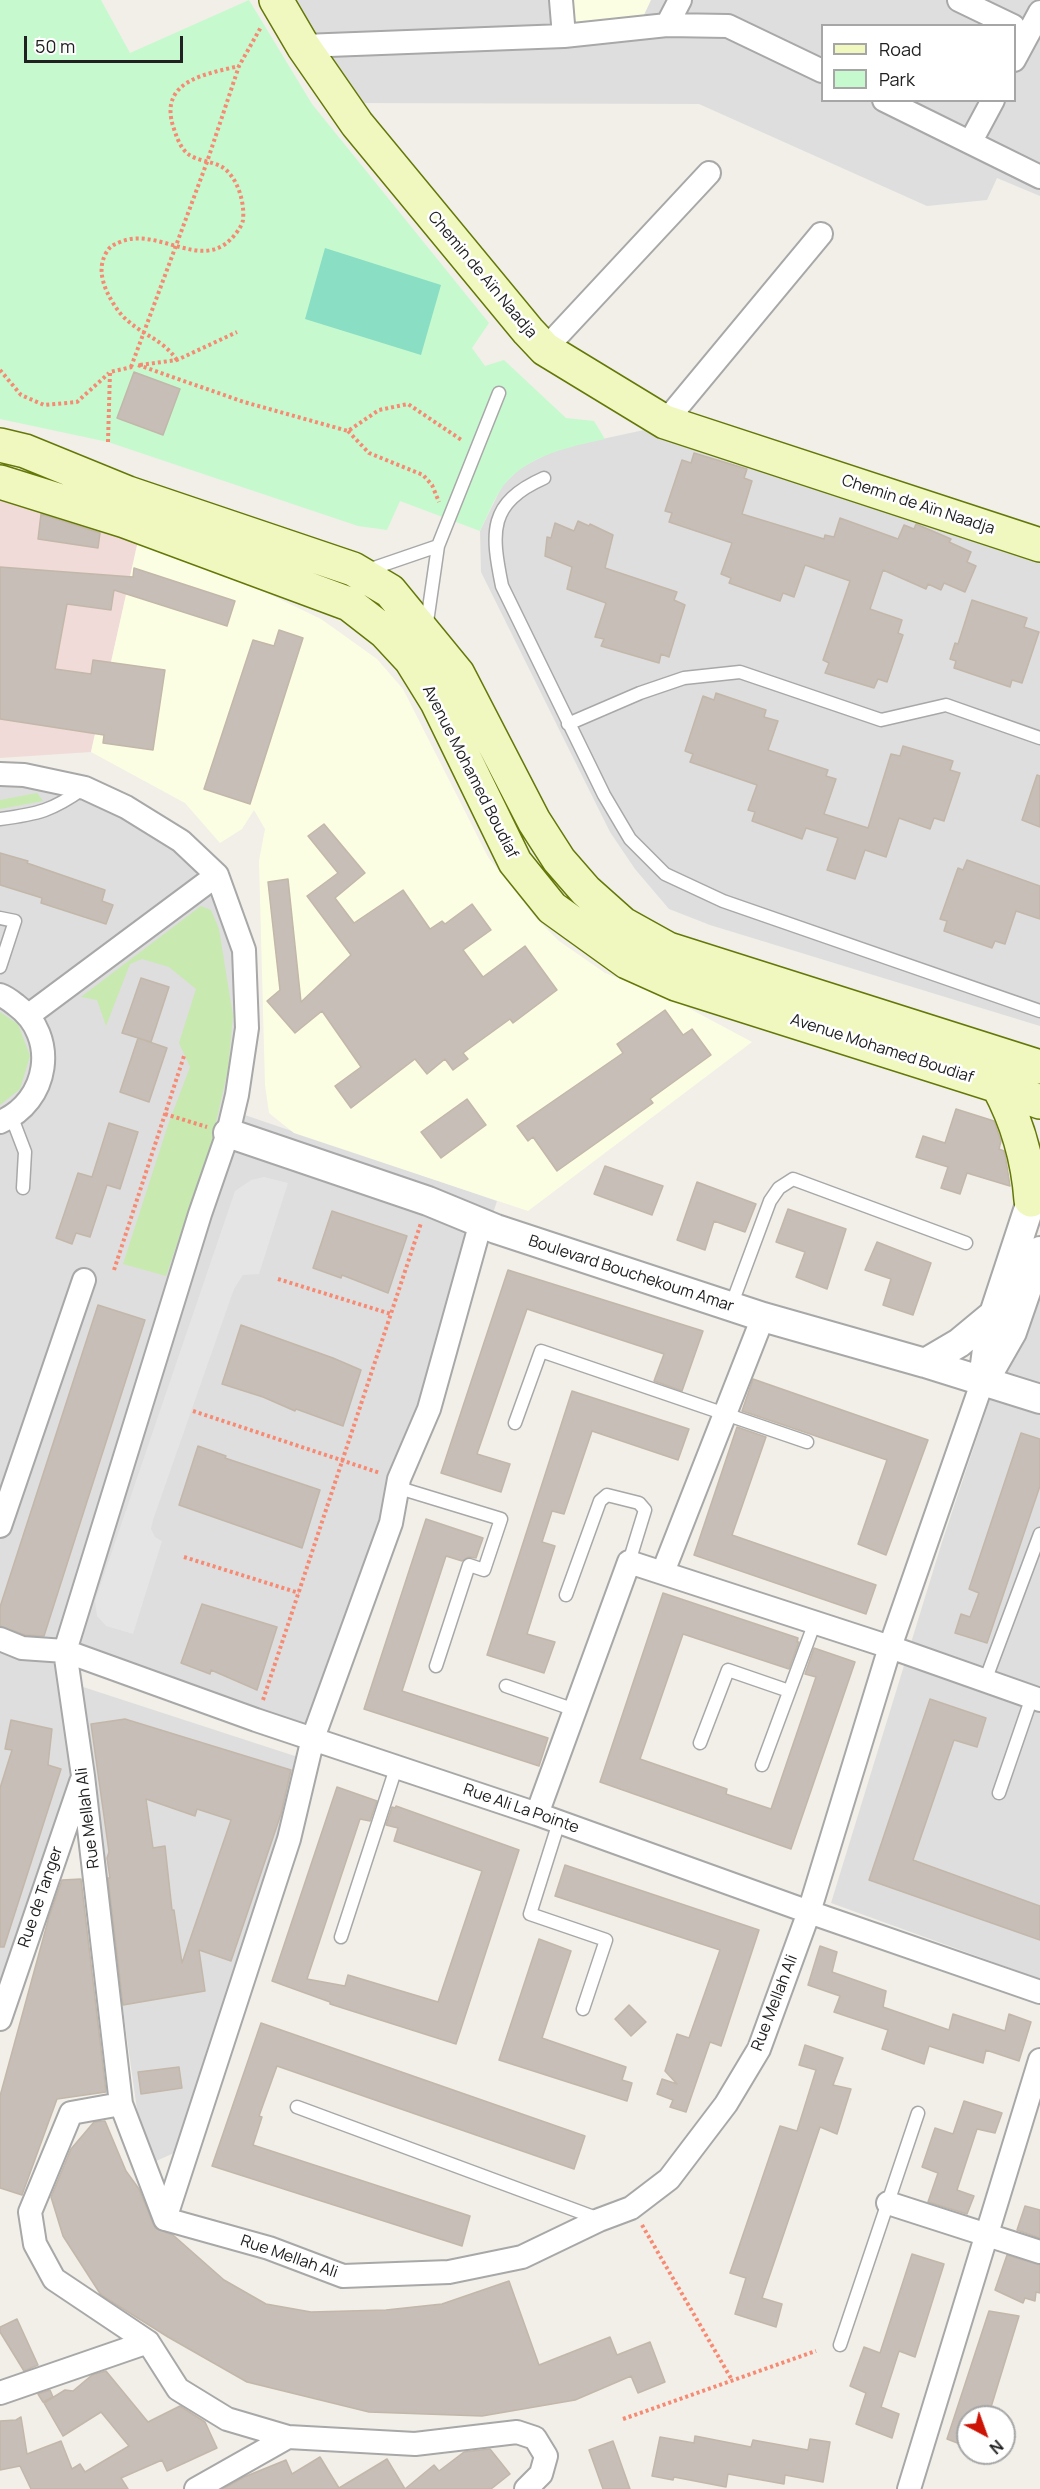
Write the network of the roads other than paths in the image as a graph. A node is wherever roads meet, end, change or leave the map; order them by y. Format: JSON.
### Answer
{"nodes":[{"id":1,"x":276,"y":0,"type":"edge"},
{"id":2,"x":561,"y":0,"type":"edge"},
{"id":3,"x":680,"y":0,"type":"edge"},
{"id":4,"x":959,"y":0,"type":"edge"},
{"id":5,"x":1040,"y":12,"type":"edge"},
{"id":6,"x":1009,"y":24,"type":"edge"},
{"id":7,"x":667,"y":25,"type":"junction"},
{"id":8,"x":1024,"y":31,"type":"edge"},
{"id":9,"x":564,"y":36,"type":"junction"},
{"id":10,"x":303,"y":46,"type":"junction"},
{"id":11,"x":1016,"y":54,"type":"edge"},
{"id":12,"x":821,"y":71,"type":"edge"},
{"id":13,"x":889,"y":102,"type":"edge"},
{"id":14,"x":992,"y":102,"type":"edge"},
{"id":15,"x":971,"y":141,"type":"junction"},
{"id":16,"x":709,"y":173,"type":"dead end"},
{"id":17,"x":1040,"y":177,"type":"edge"},
{"id":18,"x":821,"y":234,"type":"dead end"},
{"id":19,"x":545,"y":349,"type":"junction"},
{"id":20,"x":499,"y":393,"type":"dead end"},
{"id":21,"x":665,"y":422,"type":"junction"},
{"id":22,"x":0,"y":445,"type":"edge"},
{"id":23,"x":544,"y":478,"type":"dead end"},
{"id":24,"x":0,"y":482,"type":"edge"},
{"id":25,"x":1040,"y":545,"type":"edge"},
{"id":26,"x":438,"y":546,"type":"junction"},
{"id":27,"x":359,"y":573,"type":"junction"},
{"id":28,"x":426,"y":633,"type":"junction"},
{"id":29,"x":568,"y":724,"type":"junction"},
{"id":30,"x":1040,"y":738,"type":"edge"},
{"id":31,"x":0,"y":774,"type":"edge"},
{"id":32,"x":85,"y":788,"type":"junction"},
{"id":33,"x":0,"y":819,"type":"edge"},
{"id":34,"x":217,"y":875,"type":"junction"},
{"id":35,"x":0,"y":918,"type":"edge"},
{"id":36,"x":0,"y":967,"type":"edge"},
{"id":37,"x":0,"y":995,"type":"edge"},
{"id":38,"x":1040,"y":1011,"type":"edge"},
{"id":39,"x":29,"y":1015,"type":"junction"},
{"id":40,"x":1040,"y":1067,"type":"edge"},
{"id":41,"x":999,"y":1086,"type":"junction"},
{"id":42,"x":1040,"y":1102,"type":"edge"},
{"id":43,"x":6,"y":1120,"type":"edge"},
{"id":44,"x":228,"y":1133,"type":"junction"},
{"id":45,"x":23,"y":1188,"type":"dead end"},
{"id":46,"x":1035,"y":1188,"type":"edge"},
{"id":47,"x":481,"y":1222,"type":"junction"},
{"id":48,"x":966,"y":1243,"type":"dead end"},
{"id":49,"x":1040,"y":1251,"type":"edge"},
{"id":50,"x":84,"y":1280,"type":"dead end"},
{"id":51,"x":731,"y":1306,"type":"junction"},
{"id":52,"x":994,"y":1314,"type":"junction"},
{"id":53,"x":763,"y":1317,"type":"junction"},
{"id":54,"x":925,"y":1363,"type":"junction"},
{"id":55,"x":983,"y":1380,"type":"junction"},
{"id":56,"x":1040,"y":1399,"type":"edge"},
{"id":57,"x":725,"y":1413,"type":"junction"},
{"id":58,"x":515,"y":1423,"type":"dead end"},
{"id":59,"x":807,"y":1442,"type":"dead end"},
{"id":60,"x":397,"y":1483,"type":"junction"},
{"id":61,"x":0,"y":1526,"type":"edge"},
{"id":62,"x":1040,"y":1534,"type":"edge"},
{"id":63,"x":629,"y":1562,"type":"junction"},
{"id":64,"x":663,"y":1572,"type":"junction"},
{"id":65,"x":566,"y":1595,"type":"dead end"},
{"id":66,"x":815,"y":1622,"type":"junction"},
{"id":67,"x":0,"y":1639,"type":"edge"},
{"id":68,"x":890,"y":1647,"type":"junction"},
{"id":69,"x":65,"y":1651,"type":"junction"},
{"id":70,"x":436,"y":1666,"type":"dead end"},
{"id":71,"x":985,"y":1681,"type":"junction"},
{"id":72,"x":506,"y":1686,"type":"dead end"},
{"id":73,"x":789,"y":1691,"type":"junction"},
{"id":74,"x":1036,"y":1698,"type":"edge"},
{"id":75,"x":575,"y":1710,"type":"junction"},
{"id":76,"x":313,"y":1738,"type":"junction"},
{"id":77,"x":700,"y":1743,"type":"dead end"},
{"id":78,"x":762,"y":1765,"type":"dead end"},
{"id":79,"x":396,"y":1768,"type":"junction"},
{"id":80,"x":83,"y":1776,"type":"junction"},
{"id":81,"x":999,"y":1793,"type":"dead end"},
{"id":82,"x":537,"y":1814,"type":"junction"},
{"id":83,"x":560,"y":1822,"type":"junction"},
{"id":84,"x":809,"y":1912,"type":"junction"},
{"id":85,"x":341,"y":1937,"type":"dead end"},
{"id":86,"x":1040,"y":1992,"type":"edge"},
{"id":87,"x":583,"y":2009,"type":"dead end"},
{"id":88,"x":0,"y":2019,"type":"edge"},
{"id":89,"x":1040,"y":2060,"type":"edge"},
{"id":90,"x":121,"y":2104,"type":"junction"},
{"id":91,"x":297,"y":2106,"type":"dead end"},
{"id":92,"x":918,"y":2113,"type":"dead end"},
{"id":93,"x":888,"y":2203,"type":"junction"},
{"id":94,"x":165,"y":2219,"type":"junction"},
{"id":95,"x":600,"y":2220,"type":"junction"},
{"id":96,"x":986,"y":2236,"type":"junction"},
{"id":97,"x":1040,"y":2252,"type":"edge"},
{"id":98,"x":148,"y":2342,"type":"junction"},
{"id":99,"x":840,"y":2345,"type":"dead end"},
{"id":100,"x":0,"y":2393,"type":"edge"},
{"id":101,"x":288,"y":2437,"type":"junction"},
{"id":102,"x":196,"y":2489,"type":"edge"},
{"id":103,"x":526,"y":2489,"type":"edge"},
{"id":104,"x":909,"y":2489,"type":"edge"}],
"edges":[{"from":1,"to":10,"type":"main road","name":"Chemin de Aïn Naadja"},
{"from":2,"to":9,"type":"street"},
{"from":3,"to":7,"type":"street"},
{"from":4,"to":6,"type":"street"},
{"from":5,"to":8,"type":"street"},
{"from":7,"to":9,"type":"street"},
{"from":7,"to":12,"type":"street"},
{"from":8,"to":11,"type":"street"},
{"from":9,"to":10,"type":"street"},
{"from":10,"to":19,"type":"main road","name":"Chemin de Aïn Naadja"},
{"from":13,"to":15,"type":"street"},
{"from":14,"to":15,"type":"street"},
{"from":15,"to":17,"type":"street"},
{"from":16,"to":19,"type":"street"},
{"from":18,"to":21,"type":"street"},
{"from":19,"to":21,"type":"main road","name":"Chemin de Aïn Naadja"},
{"from":20,"to":26,"type":"lane"},
{"from":21,"to":25,"type":"main road","name":"Chemin de Aïn Naadja"},
{"from":22,"to":27,"type":"main road","name":"Avenue Mohamed Boudiaf"},
{"from":23,"to":29,"type":"lane"},
{"from":24,"to":41,"type":"main road","name":"Avenue Mohamed Boudiaf"},
{"from":26,"to":27,"type":"lane"},
{"from":26,"to":28,"type":"lane"},
{"from":27,"to":28,"type":"main road","name":"Avenue Mohamed Boudiaf"},
{"from":28,"to":40,"type":"main road","name":"Avenue Mohamed Boudiaf"},
{"from":29,"to":30,"type":"lane"},
{"from":29,"to":38,"type":"lane"},
{"from":31,"to":32,"type":"street"},
{"from":32,"to":33,"type":"lane"},
{"from":32,"to":34,"type":"street"},
{"from":34,"to":39,"type":"street"},
{"from":34,"to":44,"type":"street"},
{"from":35,"to":36,"type":"lane"},
{"from":37,"to":39,"type":"street"},
{"from":39,"to":43,"type":"street"},
{"from":41,"to":42,"type":"main road","name":"Avenue Mohamed Boudiaf"},
{"from":41,"to":46,"type":"main road"},
{"from":43,"to":45,"type":"lane"},
{"from":44,"to":47,"type":"street","name":"Boulevard Bouchekoum Amar"},
{"from":44,"to":69,"type":"street"},
{"from":46,"to":52,"type":"street"},
{"from":47,"to":51,"type":"street","name":"Boulevard Bouchekoum Amar"},
{"from":47,"to":60,"type":"street"},
{"from":48,"to":51,"type":"lane"},
{"from":49,"to":55,"type":"street"},
{"from":50,"to":61,"type":"street"},
{"from":51,"to":53,"type":"street","name":"Boulevard Bouchekoum Amar"},
{"from":52,"to":54,"type":"street"},
{"from":52,"to":55,"type":"street"},
{"from":53,"to":54,"type":"street","name":"Boulevard Bouchekoum Amar"},
{"from":53,"to":57,"type":"street"},
{"from":54,"to":55,"type":"street","name":"Boulevard Bouchekoum Amar"},
{"from":55,"to":56,"type":"street","name":"Boulevard Bouchekoum Amar"},
{"from":55,"to":68,"type":"street","name":"Rue Mellah Ali"},
{"from":57,"to":58,"type":"lane"},
{"from":57,"to":59,"type":"lane"},
{"from":57,"to":64,"type":"street"},
{"from":60,"to":70,"type":"lane"},
{"from":60,"to":76,"type":"street"},
{"from":62,"to":71,"type":"lane"},
{"from":63,"to":64,"type":"street"},
{"from":63,"to":65,"type":"lane"},
{"from":63,"to":75,"type":"street"},
{"from":64,"to":66,"type":"street"},
{"from":66,"to":68,"type":"street"},
{"from":66,"to":73,"type":"lane"},
{"from":67,"to":69,"type":"street","name":"Rue Ali La Pointe"},
{"from":68,"to":71,"type":"street"},
{"from":68,"to":84,"type":"street","name":"Rue Mellah Ali"},
{"from":69,"to":76,"type":"street","name":"Rue Ali La Pointe"},
{"from":69,"to":80,"type":"street","name":"Rue Mellah Ali"},
{"from":71,"to":74,"type":"street"},
{"from":72,"to":75,"type":"lane"},
{"from":73,"to":77,"type":"lane"},
{"from":73,"to":78,"type":"lane"},
{"from":74,"to":81,"type":"lane"},
{"from":75,"to":82,"type":"street"},
{"from":76,"to":79,"type":"street","name":"Rue Ali La Pointe"},
{"from":76,"to":94,"type":"street"},
{"from":79,"to":82,"type":"street","name":"Rue Ali La Pointe"},
{"from":79,"to":85,"type":"lane"},
{"from":80,"to":88,"type":"street","name":"Rue de Tanger"},
{"from":80,"to":90,"type":"street","name":"Rue Mellah Ali"},
{"from":82,"to":83,"type":"street","name":"Rue Ali La Pointe"},
{"from":83,"to":84,"type":"street","name":"Rue Ali La Pointe"},
{"from":83,"to":87,"type":"lane"},
{"from":84,"to":86,"type":"street","name":"Rue Ali La Pointe"},
{"from":84,"to":95,"type":"street","name":"Rue Mellah Ali"},
{"from":89,"to":96,"type":"street"},
{"from":90,"to":94,"type":"street","name":"Rue Mellah Ali"},
{"from":90,"to":98,"type":"street"},
{"from":91,"to":95,"type":"lane"},
{"from":92,"to":93,"type":"lane"},
{"from":93,"to":96,"type":"street"},
{"from":93,"to":99,"type":"lane"},
{"from":94,"to":95,"type":"street","name":"Rue Mellah Ali"},
{"from":96,"to":97,"type":"street"},
{"from":96,"to":104,"type":"street"},
{"from":98,"to":100,"type":"street"},
{"from":98,"to":101,"type":"street"},
{"from":101,"to":102,"type":"street"},
{"from":101,"to":103,"type":"street"}]}
